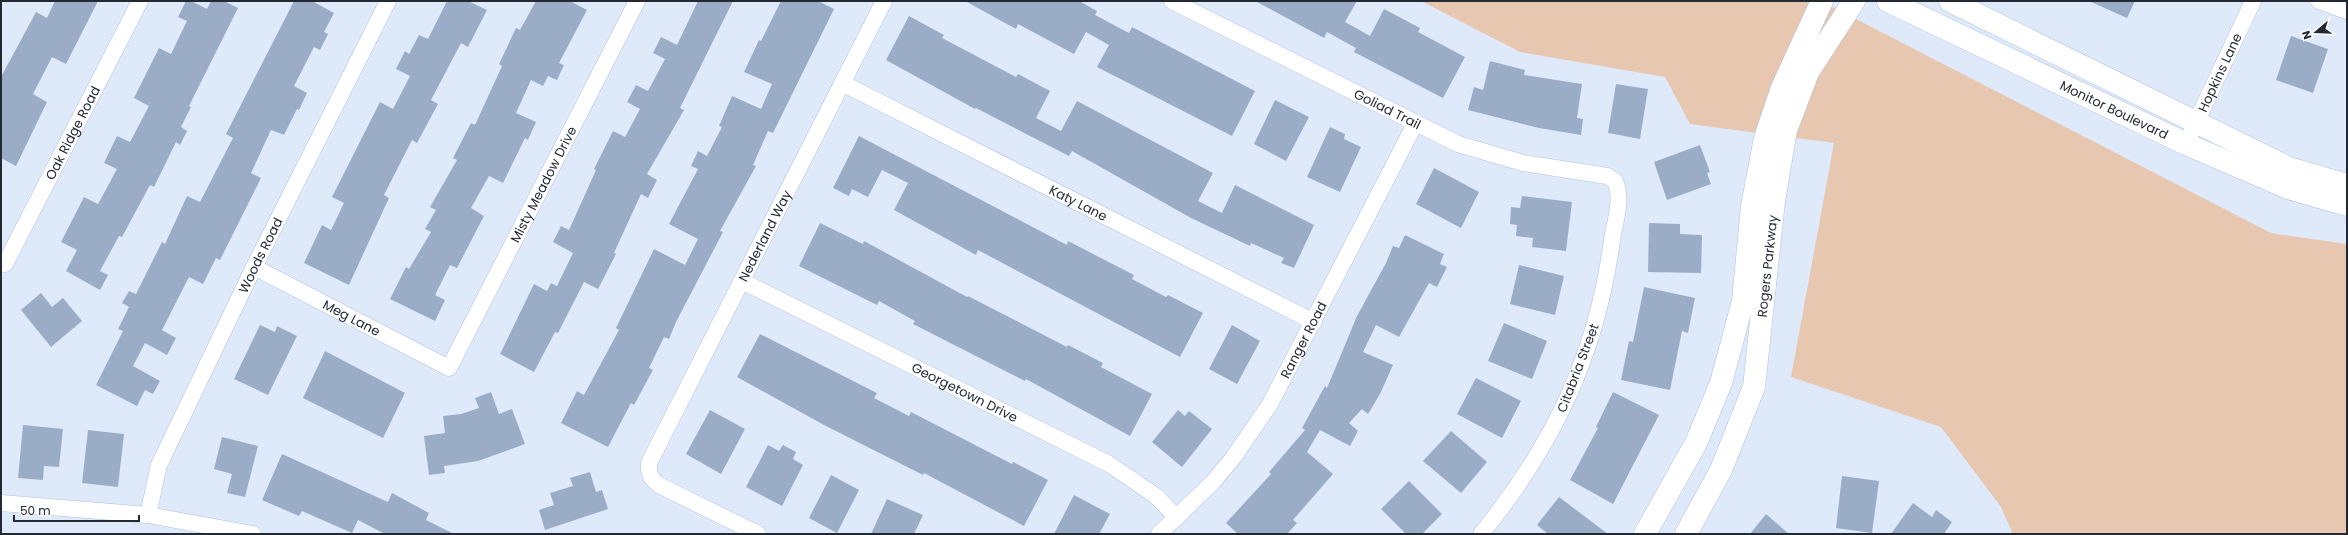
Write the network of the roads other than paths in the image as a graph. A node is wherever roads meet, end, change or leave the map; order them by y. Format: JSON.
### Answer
{"nodes":[{"id":1,"x":140,"y":1,"type":"edge"},
{"id":2,"x":388,"y":1,"type":"edge"},
{"id":3,"x":637,"y":1,"type":"edge"},
{"id":4,"x":884,"y":1,"type":"edge"},
{"id":5,"x":1172,"y":1,"type":"edge"},
{"id":6,"x":1822,"y":1,"type":"edge"},
{"id":7,"x":1854,"y":1,"type":"edge"},
{"id":8,"x":1888,"y":1,"type":"edge"},
{"id":9,"x":1950,"y":1,"type":"edge"},
{"id":10,"x":2253,"y":1,"type":"edge"},
{"id":11,"x":2319,"y":1,"type":"edge"},
{"id":12,"x":2347,"y":11,"type":"edge"},
{"id":13,"x":842,"y":83,"type":"junction"},
{"id":14,"x":2197,"y":122,"type":"junction"},
{"id":15,"x":1415,"y":124,"type":"junction"},
{"id":16,"x":2186,"y":144,"type":"junction"},
{"id":17,"x":1615,"y":181,"type":"joint"},
{"id":18,"x":2347,"y":185,"type":"edge"},
{"id":19,"x":2347,"y":205,"type":"edge"},
{"id":20,"x":3,"y":263,"type":"edge"},
{"id":21,"x":254,"y":267,"type":"junction"},
{"id":22,"x":742,"y":281,"type":"junction"},
{"id":23,"x":1314,"y":322,"type":"junction"},
{"id":24,"x":449,"y":368,"type":"joint"},
{"id":25,"x":1,"y":503,"type":"edge"},
{"id":26,"x":148,"y":515,"type":"junction"},
{"id":27,"x":1177,"y":518,"type":"junction"},
{"id":28,"x":253,"y":534,"type":"edge"},
{"id":29,"x":758,"y":534,"type":"edge"},
{"id":30,"x":1159,"y":534,"type":"edge"},
{"id":31,"x":1481,"y":534,"type":"edge"},
{"id":32,"x":1645,"y":534,"type":"edge"},
{"id":33,"x":1686,"y":534,"type":"edge"}],
"edges":[{"from":1,"to":20,"type":"street","name":"Oak Ridge Road"},
{"from":2,"to":21,"type":"street","name":"Woods Road"},
{"from":3,"to":24,"type":"street","name":"Misty Meadow Drive"},
{"from":4,"to":13,"type":"street","name":"Nederland Way"},
{"from":5,"to":15,"type":"street","name":"Goliad Trail"},
{"from":6,"to":32,"type":"street","name":"Rogers Parkway"},
{"from":7,"to":33,"type":"street","name":"Rogers Parkway"},
{"from":8,"to":16,"type":"street","name":"Monitor Boulevard"},
{"from":9,"to":14,"type":"street","name":"Monitor Boulevard"},
{"from":10,"to":14,"type":"street","name":"Hopkins Lane"},
{"from":11,"to":12,"type":"street"},
{"from":13,"to":22,"type":"street","name":"Nederland Way"},
{"from":13,"to":23,"type":"street","name":"Katy Lane"},
{"from":14,"to":16,"type":"street","name":"Hopkins Lane"},
{"from":14,"to":18,"type":"street","name":"Monitor Boulevard"},
{"from":15,"to":17,"type":"street","name":"Goliad Trail"},
{"from":15,"to":23,"type":"street","name":"Ranger Road"},
{"from":16,"to":19,"type":"street","name":"Monitor Boulevard"},
{"from":17,"to":31,"type":"street","name":"Citabria Street"},
{"from":21,"to":24,"type":"street","name":"Meg Lane"},
{"from":21,"to":26,"type":"street","name":"Woods Road"},
{"from":22,"to":27,"type":"street","name":"Georgetown Drive"},
{"from":22,"to":29,"type":"street","name":"Nederland Way"},
{"from":23,"to":27,"type":"street","name":"Ranger Road"},
{"from":25,"to":26,"type":"street"},
{"from":26,"to":28,"type":"street"},
{"from":27,"to":30,"type":"street","name":"Ranger Road"}]}
